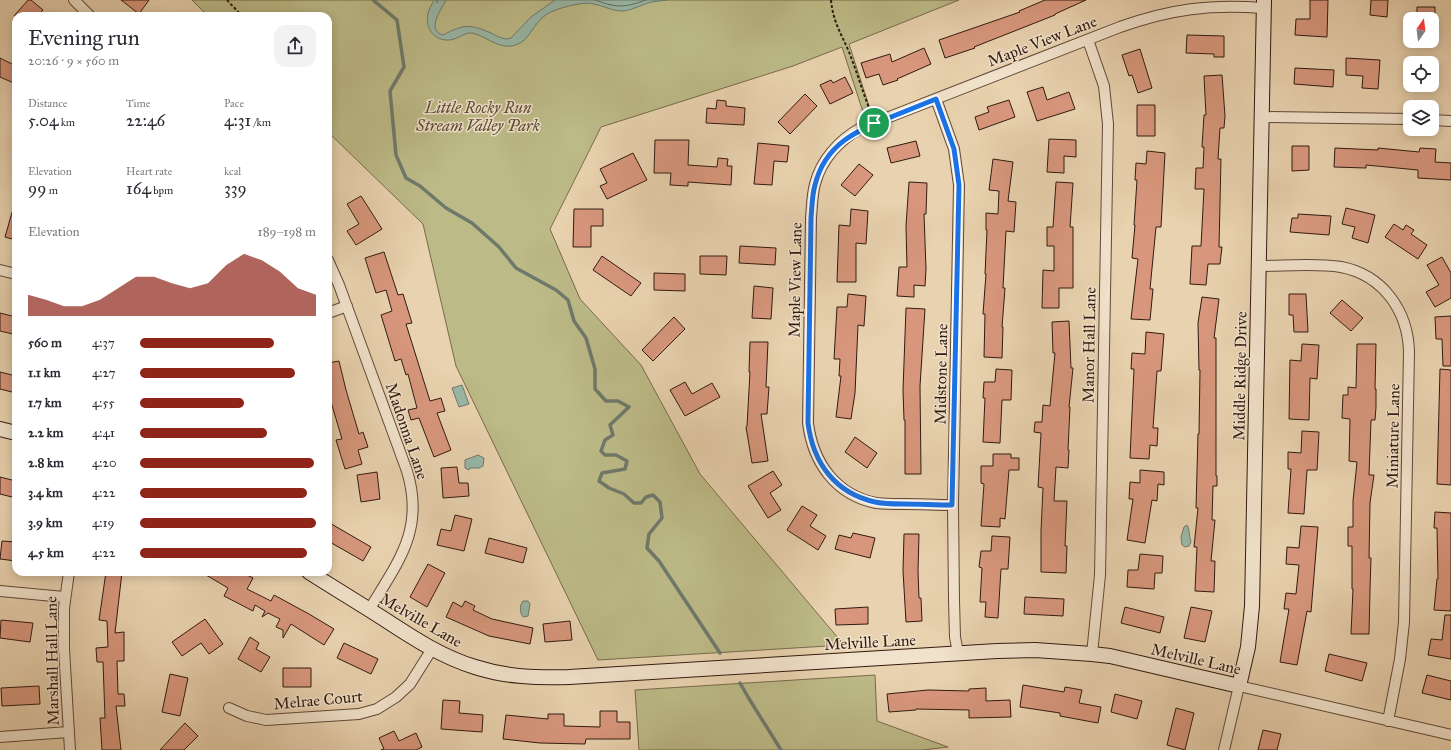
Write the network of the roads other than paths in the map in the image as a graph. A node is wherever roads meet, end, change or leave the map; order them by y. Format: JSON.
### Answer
{"nodes":[{"id":1,"x":74,"y":0,"type":"edge"},
{"id":2,"x":1264,"y":4,"type":"edge"},
{"id":3,"x":86,"y":12,"type":"edge"},
{"id":4,"x":1088,"y":40,"type":"junction"},
{"id":5,"x":936,"y":99,"type":"junction"},
{"id":6,"x":1262,"y":117,"type":"junction"},
{"id":7,"x":1403,"y":120,"type":"edge"},
{"id":8,"x":1439,"y":120,"type":"edge"},
{"id":9,"x":1451,"y":121,"type":"edge"},
{"id":10,"x":1259,"y":266,"type":"junction"},
{"id":11,"x":0,"y":270,"type":"edge"},
{"id":12,"x":332,"y":270,"type":"edge"},
{"id":13,"x":12,"y":273,"type":"edge"},
{"id":14,"x":347,"y":306,"type":"junction"},
{"id":15,"x":332,"y":312,"type":"edge"},
{"id":16,"x":0,"y":429,"type":"edge"},
{"id":17,"x":12,"y":432,"type":"edge"},
{"id":18,"x":952,"y":505,"type":"junction"},
{"id":19,"x":68,"y":576,"type":"edge"},
{"id":20,"x":314,"y":576,"type":"edge"},
{"id":21,"x":0,"y":590,"type":"edge"},
{"id":22,"x":64,"y":597,"type":"junction"},
{"id":23,"x":368,"y":610,"type":"junction"},
{"id":24,"x":432,"y":649,"type":"junction"},
{"id":25,"x":958,"y":653,"type":"junction"},
{"id":26,"x":1092,"y":654,"type":"junction"},
{"id":27,"x":1239,"y":686,"type":"junction"},
{"id":28,"x":229,"y":708,"type":"dead end"},
{"id":29,"x":1388,"y":720,"type":"junction"},
{"id":30,"x":68,"y":732,"type":"junction"},
{"id":31,"x":1451,"y":735,"type":"edge"},
{"id":32,"x":0,"y":737,"type":"edge"},
{"id":33,"x":70,"y":750,"type":"edge"},
{"id":34,"x":1224,"y":750,"type":"edge"}],
"edges":[{"from":1,"to":3,"type":"street"},
{"from":2,"to":4,"type":"street","name":"Maple View Lane"},
{"from":2,"to":6,"type":"street","name":"Middle Ridge Drive"},
{"from":4,"to":5,"type":"street","name":"Maple View Lane"},
{"from":4,"to":26,"type":"street","name":"Manor Hall Lane"},
{"from":5,"to":18,"type":"street","name":"Midstone Lane"},
{"from":5,"to":18,"type":"street","name":"Maple View Lane"},
{"from":6,"to":7,"type":"street"},
{"from":6,"to":10,"type":"street","name":"Middle Ridge Drive"},
{"from":8,"to":9,"type":"street"},
{"from":10,"to":27,"type":"street","name":"Middle Ridge Drive"},
{"from":10,"to":29,"type":"street","name":"Miniature Lane"},
{"from":11,"to":13,"type":"street"},
{"from":12,"to":14,"type":"street","name":"Madonna Lane"},
{"from":14,"to":15,"type":"street"},
{"from":14,"to":23,"type":"street","name":"Madonna Lane"},
{"from":16,"to":17,"type":"street"},
{"from":18,"to":25,"type":"street","name":"Midstone Lane"},
{"from":19,"to":22,"type":"street","name":"Marshall Hall Lane"},
{"from":20,"to":23,"type":"street","name":"Melville Lane"},
{"from":21,"to":22,"type":"street"},
{"from":22,"to":30,"type":"street","name":"Marshall Hall Lane"},
{"from":23,"to":24,"type":"street","name":"Melville Lane"},
{"from":24,"to":25,"type":"street","name":"Melville Lane"},
{"from":24,"to":28,"type":"street","name":"Melrae Court"},
{"from":25,"to":26,"type":"street","name":"Melville Lane"},
{"from":26,"to":27,"type":"street","name":"Melville Lane"},
{"from":27,"to":29,"type":"street","name":"Melville Lane"},
{"from":27,"to":34,"type":"street","name":"Middle Ridge Drive"},
{"from":29,"to":31,"type":"street","name":"Melville Lane"},
{"from":30,"to":32,"type":"street"},
{"from":30,"to":33,"type":"street","name":"Marshall Hall Lane"}]}
